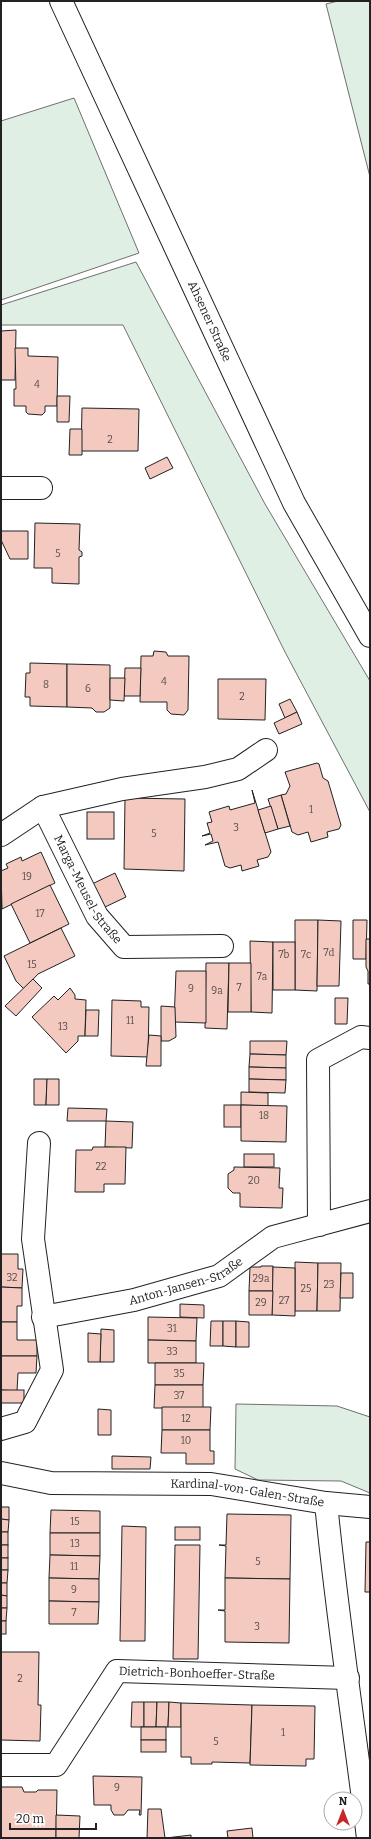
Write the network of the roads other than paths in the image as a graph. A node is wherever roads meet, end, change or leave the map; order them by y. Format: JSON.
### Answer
{"nodes":[{"id":1,"x":61,"y":1,"type":"edge"},
{"id":2,"x":1,"y":488,"type":"edge"},
{"id":3,"x":41,"y":488,"type":"dead end"},
{"id":4,"x":370,"y":636,"type":"edge"},
{"id":5,"x":266,"y":750,"type":"dead end"},
{"id":6,"x":43,"y":807,"type":"junction"},
{"id":7,"x":1,"y":836,"type":"edge"},
{"id":8,"x":222,"y":946,"type":"dead end"},
{"id":9,"x":370,"y":1038,"type":"edge"},
{"id":10,"x":39,"y":1143,"type":"dead end"},
{"id":11,"x":370,"y":1211,"type":"edge"},
{"id":12,"x":319,"y":1225,"type":"junction"},
{"id":13,"x":43,"y":1317,"type":"junction"},
{"id":14,"x":1,"y":1428,"type":"edge"},
{"id":15,"x":1,"y":1473,"type":"edge"},
{"id":16,"x":326,"y":1503,"type":"junction"},
{"id":17,"x":370,"y":1507,"type":"edge"},
{"id":18,"x":348,"y":1678,"type":"junction"},
{"id":19,"x":1,"y":1765,"type":"edge"},
{"id":20,"x":368,"y":1838,"type":"edge"}],
"edges":[{"from":1,"to":4,"type":"street","name":"Ahsener Straße"},
{"from":2,"to":3,"type":"street"},
{"from":5,"to":6,"type":"street"},
{"from":6,"to":7,"type":"street"},
{"from":6,"to":8,"type":"street","name":"Marga-Meusel-Straße"},
{"from":9,"to":12,"type":"street"},
{"from":10,"to":13,"type":"street"},
{"from":11,"to":12,"type":"street","name":"Anton-Jansen-Straße"},
{"from":12,"to":13,"type":"street","name":"Anton-Jansen-Straße"},
{"from":13,"to":14,"type":"street"},
{"from":15,"to":16,"type":"street","name":"Kardinal-von-Galen-Straße"},
{"from":16,"to":17,"type":"street"},
{"from":16,"to":18,"type":"street","name":"Kardinal-von-Galen-Straße"},
{"from":18,"to":19,"type":"street","name":"Dietrich-Bonhoeffer-Straße"},
{"from":18,"to":20,"type":"street","name":"Kardinal-von-Galen-Straße"}]}
